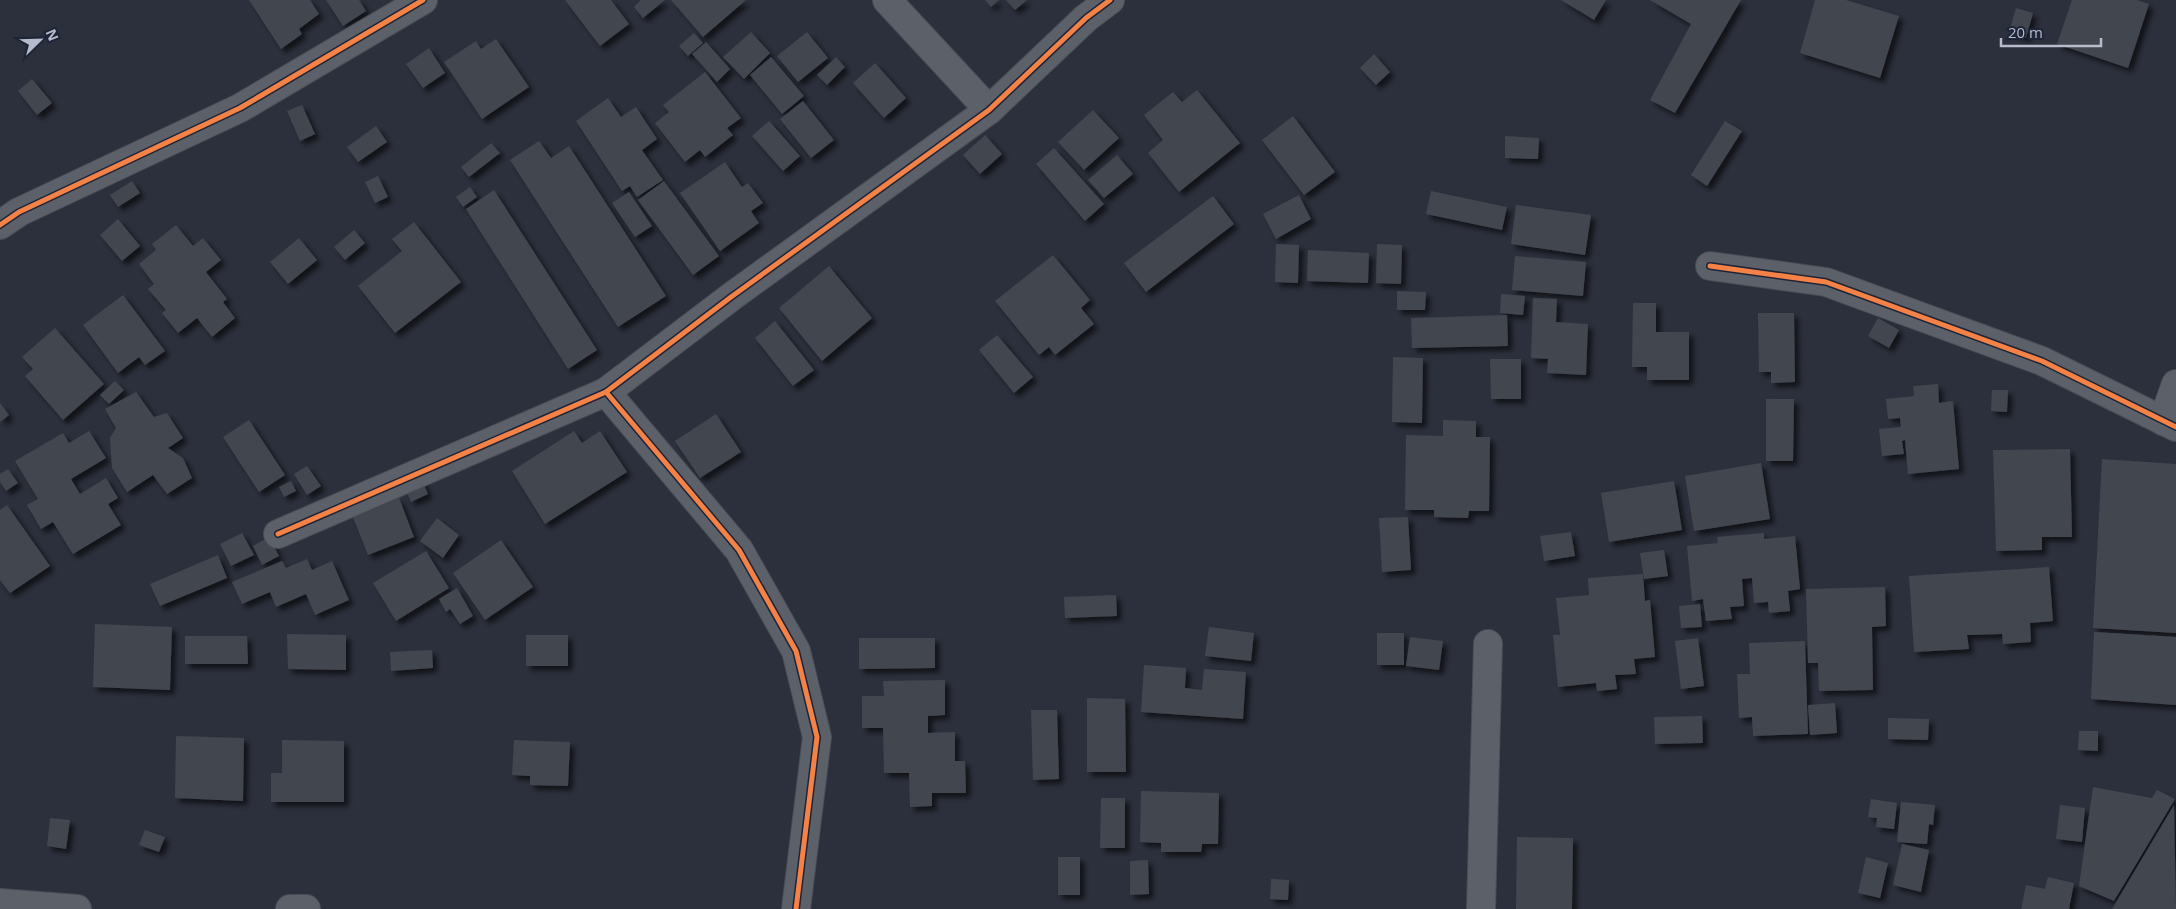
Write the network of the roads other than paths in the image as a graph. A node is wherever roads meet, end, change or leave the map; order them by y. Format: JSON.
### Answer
{"nodes":[{"id":1,"x":423,"y":0,"type":"edge"},
{"id":2,"x":886,"y":0,"type":"edge"},
{"id":3,"x":1110,"y":0,"type":"edge"},
{"id":4,"x":989,"y":110,"type":"junction"},
{"id":5,"x":0,"y":225,"type":"edge"},
{"id":6,"x":1710,"y":266,"type":"dead end"},
{"id":7,"x":2176,"y":384,"type":"edge"},
{"id":8,"x":606,"y":392,"type":"junction"},
{"id":9,"x":2169,"y":424,"type":"edge"},
{"id":10,"x":278,"y":534,"type":"dead end"},
{"id":11,"x":1488,"y":644,"type":"dead end"},
{"id":12,"x":0,"y":903,"type":"edge"},
{"id":13,"x":77,"y":909,"type":"edge"},
{"id":14,"x":290,"y":909,"type":"edge"},
{"id":15,"x":306,"y":909,"type":"edge"},
{"id":16,"x":796,"y":909,"type":"edge"},
{"id":17,"x":1481,"y":909,"type":"edge"}],
"edges":[{"from":1,"to":5,"type":"street"},
{"from":2,"to":4,"type":"street"},
{"from":3,"to":4,"type":"street"},
{"from":4,"to":8,"type":"street"},
{"from":6,"to":9,"type":"street"},
{"from":7,"to":9,"type":"street"},
{"from":8,"to":10,"type":"street"},
{"from":8,"to":16,"type":"street"},
{"from":11,"to":17,"type":"street"},
{"from":12,"to":13,"type":"street"},
{"from":14,"to":15,"type":"street"}]}
